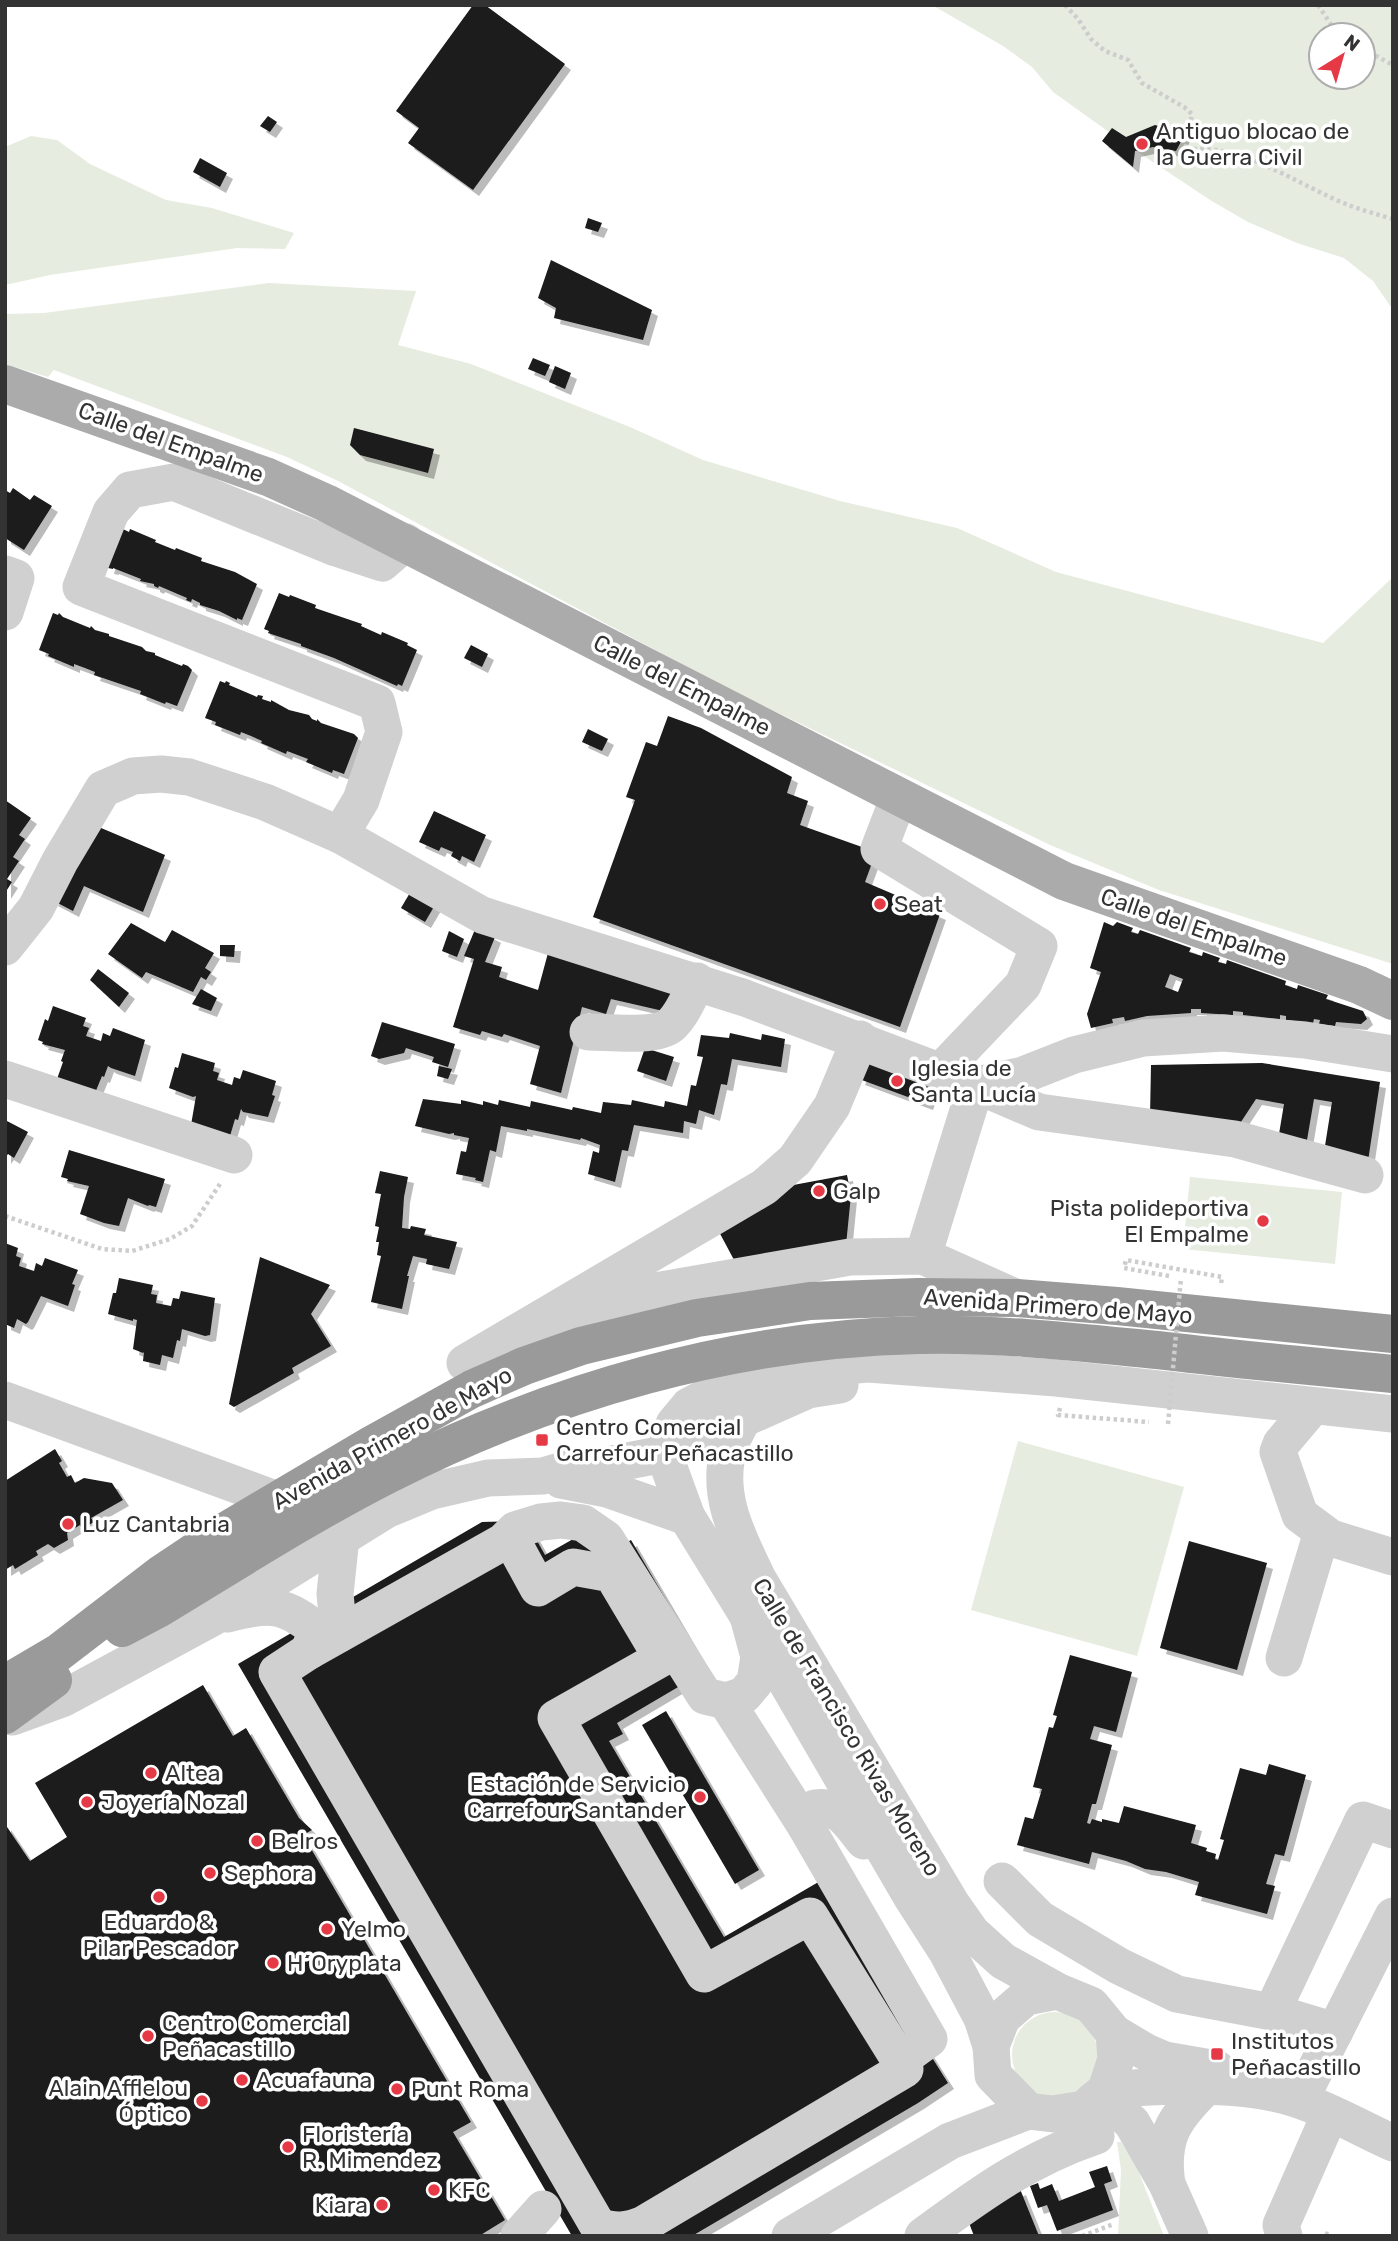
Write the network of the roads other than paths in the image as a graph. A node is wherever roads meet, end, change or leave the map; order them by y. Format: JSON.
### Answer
{"nodes":[{"id":1,"x":5,"y":384,"type":"edge"},
{"id":2,"x":406,"y":542,"type":"junction"},
{"id":3,"x":5,"y":574,"type":"edge"},
{"id":4,"x":5,"y":612,"type":"edge"},
{"id":5,"x":899,"y":797,"type":"junction"},
{"id":6,"x":340,"y":835,"type":"junction"},
{"id":7,"x":5,"y":947,"type":"edge"},
{"id":8,"x":697,"y":981,"type":"junction"},
{"id":9,"x":1382,"y":993,"type":"edge"},
{"id":10,"x":588,"y":1032,"type":"dead end"},
{"id":11,"x":860,"y":1040,"type":"junction"},
{"id":12,"x":1393,"y":1054,"type":"edge"},
{"id":13,"x":941,"y":1071,"type":"junction"},
{"id":14,"x":5,"y":1079,"type":"edge"},
{"id":15,"x":976,"y":1085,"type":"junction"},
{"id":16,"x":234,"y":1155,"type":"road end"},
{"id":17,"x":1365,"y":1175,"type":"dead end"},
{"id":18,"x":923,"y":1256,"type":"junction"},
{"id":19,"x":1017,"y":1298,"type":"junction"},
{"id":20,"x":1393,"y":1334,"type":"edge"},
{"id":21,"x":465,"y":1363,"type":"dead end"},
{"id":22,"x":524,"y":1366,"type":"junction"},
{"id":23,"x":940,"y":1369,"type":"junction"},
{"id":24,"x":1393,"y":1374,"type":"edge"},
{"id":25,"x":1234,"y":1396,"type":"junction"},
{"id":26,"x":5,"y":1400,"type":"edge"},
{"id":27,"x":1313,"y":1406,"type":"junction"},
{"id":28,"x":1393,"y":1414,"type":"edge"},
{"id":29,"x":743,"y":1418,"type":"junction"},
{"id":30,"x":1280,"y":1444,"type":"junction"},
{"id":31,"x":664,"y":1454,"type":"junction"},
{"id":32,"x":543,"y":1476,"type":"junction"},
{"id":33,"x":278,"y":1500,"type":"junction"},
{"id":34,"x":687,"y":1517,"type":"junction"},
{"id":35,"x":1322,"y":1532,"type":"junction"},
{"id":36,"x":341,"y":1537,"type":"junction"},
{"id":37,"x":503,"y":1542,"type":"junction"},
{"id":38,"x":1393,"y":1557,"type":"edge"},
{"id":39,"x":161,"y":1574,"type":"junction"},
{"id":40,"x":205,"y":1601,"type":"junction"},
{"id":41,"x":748,"y":1616,"type":"junction"},
{"id":42,"x":128,"y":1625,"type":"junction"},
{"id":43,"x":324,"y":1643,"type":"junction"},
{"id":44,"x":58,"y":1653,"type":"junction"},
{"id":45,"x":1284,"y":1658,"type":"dead end"},
{"id":46,"x":5,"y":1659,"type":"edge"},
{"id":47,"x":5,"y":1684,"type":"edge"},
{"id":48,"x":726,"y":1701,"type":"junction"},
{"id":49,"x":5,"y":1715,"type":"edge"},
{"id":50,"x":5,"y":1721,"type":"edge"},
{"id":51,"x":805,"y":1825,"type":"junction"},
{"id":52,"x":1393,"y":1830,"type":"edge"},
{"id":53,"x":1002,"y":1881,"type":"dead end"},
{"id":54,"x":911,"y":1896,"type":"junction"},
{"id":55,"x":1393,"y":1916,"type":"edge"},
{"id":56,"x":1057,"y":1991,"type":"junction"},
{"id":57,"x":1272,"y":2012,"type":"junction"},
{"id":58,"x":1335,"y":2031,"type":"junction"},
{"id":59,"x":1114,"y":2033,"type":"junction"},
{"id":60,"x":900,"y":2060,"type":"junction"},
{"id":61,"x":992,"y":2061,"type":"junction"},
{"id":62,"x":1180,"y":2088,"type":"junction"},
{"id":63,"x":1100,"y":2095,"type":"junction"},
{"id":64,"x":1301,"y":2102,"type":"junction"},
{"id":65,"x":1028,"y":2111,"type":"junction"},
{"id":66,"x":1096,"y":2136,"type":"dead end"},
{"id":67,"x":950,"y":2141,"type":"junction"},
{"id":68,"x":1393,"y":2143,"type":"edge"},
{"id":69,"x":1167,"y":2184,"type":"junction"},
{"id":70,"x":640,"y":2230,"type":"edge"},
{"id":71,"x":790,"y":2236,"type":"edge"},
{"id":72,"x":923,"y":2236,"type":"edge"},
{"id":73,"x":1190,"y":2236,"type":"edge"},
{"id":74,"x":1283,"y":2236,"type":"edge"}],
"edges":[{"from":1,"to":2,"type":"main road","name":"Calle del Empalme"},
{"from":2,"to":5,"type":"main road","name":"Calle del Empalme"},
{"from":2,"to":6,"type":"street"},
{"from":3,"to":4,"type":"street"},
{"from":5,"to":9,"type":"main road","name":"Calle del Empalme"},
{"from":5,"to":13,"type":"street"},
{"from":6,"to":7,"type":"street"},
{"from":6,"to":8,"type":"street"},
{"from":8,"to":10,"type":"street"},
{"from":8,"to":11,"type":"street"},
{"from":11,"to":13,"type":"street"},
{"from":11,"to":21,"type":"street"},
{"from":12,"to":15,"type":"street"},
{"from":13,"to":15,"type":"street"},
{"from":14,"to":16,"type":"street"},
{"from":15,"to":17,"type":"street"},
{"from":15,"to":18,"type":"street"},
{"from":18,"to":19,"type":"street"},
{"from":18,"to":22,"type":"street"},
{"from":19,"to":20,"type":"highway","name":"Avenida Primero de Mayo"},
{"from":19,"to":22,"type":"highway","name":"Avenida Primero de Mayo"},
{"from":22,"to":33,"type":"highway","name":"Avenida Primero de Mayo"},
{"from":23,"to":25,"type":"street","name":"Avenida Primero de Mayo"},
{"from":23,"to":29,"type":"street","name":"Avenida Primero de Mayo"},
{"from":23,"to":31,"type":"street","name":"Avenida Primero de Mayo"},
{"from":24,"to":40,"type":"highway","name":"Avenida Primero de Mayo"},
{"from":25,"to":27,"type":"street","name":"Avenida Primero de Mayo"},
{"from":25,"to":30,"type":"street"},
{"from":26,"to":33,"type":"street"},
{"from":27,"to":28,"type":"street","name":"Avenida Primero de Mayo"},
{"from":27,"to":30,"type":"street"},
{"from":29,"to":31,"type":"street","name":"Avenida Primero de Mayo"},
{"from":29,"to":56,"type":"street","name":"Calle de Francisco Rivas Moreno"},
{"from":30,"to":35,"type":"street"},
{"from":31,"to":32,"type":"street","name":"Avenida Primero de Mayo"},
{"from":31,"to":34,"type":"street","name":"Calle de Francisco Rivas Moreno"},
{"from":32,"to":34,"type":"street","name":"Avenida Primero de Mayo"},
{"from":32,"to":36,"type":"street","name":"Avenida Primero de Mayo"},
{"from":33,"to":39,"type":"highway","name":"Avenida Primero de Mayo"},
{"from":34,"to":41,"type":"street","name":"Calle de Francisco Rivas Moreno"},
{"from":35,"to":38,"type":"street"},
{"from":35,"to":45,"type":"street"},
{"from":36,"to":40,"type":"street","name":"Avenida Primero de Mayo"},
{"from":36,"to":43,"type":"street"},
{"from":37,"to":43,"type":"street"},
{"from":37,"to":48,"type":"street"},
{"from":37,"to":60,"type":"street"},
{"from":39,"to":44,"type":"highway","name":"Avenida Primero de Mayo"},
{"from":39,"to":46,"type":"highway"},
{"from":40,"to":42,"type":"highway","name":"Avenida Primero de Mayo"},
{"from":40,"to":43,"type":"street"},
{"from":40,"to":50,"type":"street","name":"Avenida Primero de Mayo"},
{"from":41,"to":48,"type":"street"},
{"from":41,"to":54,"type":"street","name":"Calle de Francisco Rivas Moreno"},
{"from":42,"to":44,"type":"highway","name":"Avenida Primero de Mayo"},
{"from":42,"to":49,"type":"highway"},
{"from":43,"to":70,"type":"street"},
{"from":44,"to":47,"type":"highway","name":"Avenida Primero de Mayo"},
{"from":48,"to":51,"type":"street"},
{"from":51,"to":54,"type":"street"},
{"from":51,"to":60,"type":"street"},
{"from":52,"to":57,"type":"street"},
{"from":53,"to":57,"type":"street"},
{"from":54,"to":61,"type":"street","name":"Calle de Francisco Rivas Moreno"},
{"from":55,"to":58,"type":"street"},
{"from":56,"to":59,"type":"street"},
{"from":56,"to":61,"type":"street"},
{"from":57,"to":58,"type":"street"},
{"from":58,"to":64,"type":"street"},
{"from":59,"to":62,"type":"street"},
{"from":59,"to":63,"type":"street"},
{"from":60,"to":70,"type":"street"},
{"from":61,"to":65,"type":"street"},
{"from":61,"to":67,"type":"street"},
{"from":62,"to":63,"type":"street"},
{"from":62,"to":64,"type":"street"},
{"from":62,"to":64,"type":"street"},
{"from":62,"to":69,"type":"street"},
{"from":63,"to":65,"type":"street"},
{"from":63,"to":69,"type":"street"},
{"from":64,"to":68,"type":"street"},
{"from":64,"to":74,"type":"street"},
{"from":65,"to":67,"type":"street"},
{"from":66,"to":72,"type":"street"},
{"from":67,"to":71,"type":"street"},
{"from":69,"to":73,"type":"street"}]}
